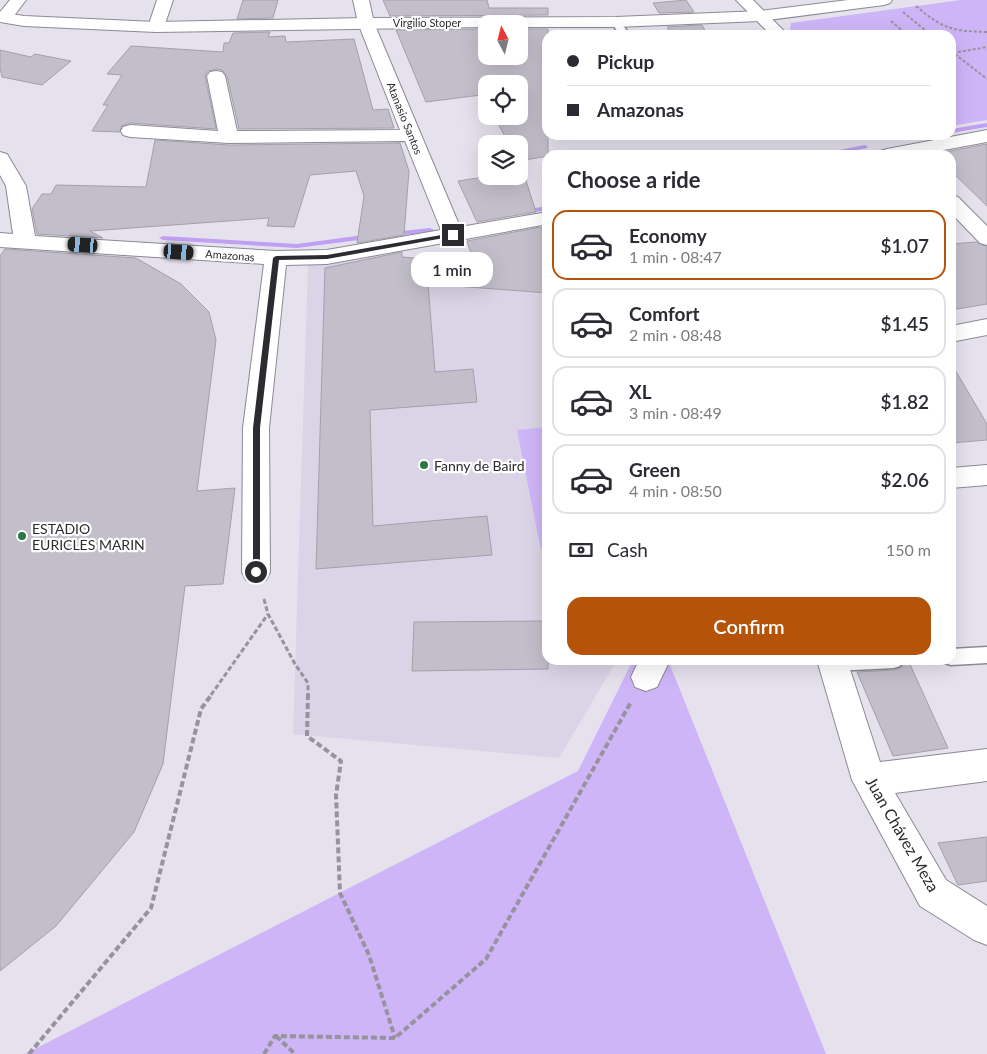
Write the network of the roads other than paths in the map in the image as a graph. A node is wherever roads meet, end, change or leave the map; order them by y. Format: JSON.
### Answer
{"nodes":[{"id":1,"x":18,"y":0,"type":"edge"},
{"id":2,"x":165,"y":0,"type":"edge"},
{"id":3,"x":361,"y":0,"type":"edge"},
{"id":4,"x":744,"y":0,"type":"edge"},
{"id":5,"x":884,"y":0,"type":"edge"},
{"id":6,"x":761,"y":16,"type":"junction"},
{"id":7,"x":2,"y":18,"type":"edge"},
{"id":8,"x":366,"y":23,"type":"junction"},
{"id":9,"x":156,"y":27,"type":"junction"},
{"id":10,"x":620,"y":28,"type":"edge"},
{"id":11,"x":775,"y":30,"type":"edge"},
{"id":12,"x":216,"y":76,"type":"dead end"},
{"id":13,"x":130,"y":131,"type":"dead end"},
{"id":14,"x":229,"y":136,"type":"junction"},
{"id":15,"x":413,"y":136,"type":"junction"},
{"id":16,"x":987,"y":136,"type":"edge"},
{"id":17,"x":919,"y":150,"type":"edge"},
{"id":18,"x":0,"y":158,"type":"edge"},
{"id":19,"x":956,"y":206,"type":"edge"},
{"id":20,"x":542,"y":219,"type":"edge"},
{"id":21,"x":453,"y":235,"type":"junction"},
{"id":22,"x":987,"y":238,"type":"edge"},
{"id":23,"x":0,"y":240,"type":"edge"},
{"id":24,"x":24,"y":241,"type":"junction"},
{"id":25,"x":276,"y":258,"type":"junction"},
{"id":26,"x":987,"y":327,"type":"edge"},
{"id":27,"x":956,"y":333,"type":"edge"},
{"id":28,"x":987,"y":475,"type":"edge"},
{"id":29,"x":956,"y":478,"type":"edge"},
{"id":30,"x":256,"y":572,"type":"road end"},
{"id":31,"x":987,"y":655,"type":"edge"},
{"id":32,"x":956,"y":657,"type":"edge"},
{"id":33,"x":833,"y":665,"type":"edge"},
{"id":34,"x":987,"y":765,"type":"edge"},
{"id":35,"x":869,"y":780,"type":"junction"},
{"id":36,"x":987,"y":927,"type":"edge"}],
"edges":[{"from":1,"to":7,"type":"street"},
{"from":2,"to":9,"type":"street"},
{"from":3,"to":8,"type":"street","name":"Atanasio Santos"},
{"from":4,"to":6,"type":"street"},
{"from":5,"to":6,"type":"street","name":"Virgilio Stoper"},
{"from":6,"to":10,"type":"street","name":"Virgilio Stoper"},
{"from":6,"to":11,"type":"street"},
{"from":7,"to":9,"type":"street","name":"Virgilio Stoper"},
{"from":8,"to":9,"type":"street","name":"Virgilio Stoper"},
{"from":8,"to":10,"type":"street","name":"Virgilio Stoper"},
{"from":8,"to":15,"type":"street","name":"Atanasio Santos"},
{"from":12,"to":14,"type":"street"},
{"from":13,"to":14,"type":"street"},
{"from":14,"to":15,"type":"street"},
{"from":15,"to":21,"type":"street","name":"Atanasio Santos"},
{"from":16,"to":17,"type":"street"},
{"from":18,"to":24,"type":"street"},
{"from":19,"to":22,"type":"street"},
{"from":20,"to":21,"type":"street","name":"Amazonas"},
{"from":21,"to":25,"type":"street","name":"Amazonas"},
{"from":23,"to":24,"type":"street","name":"Amazonas"},
{"from":24,"to":25,"type":"street","name":"Amazonas"},
{"from":25,"to":30,"type":"street"},
{"from":26,"to":27,"type":"street"},
{"from":28,"to":29,"type":"street"},
{"from":31,"to":32,"type":"lane"},
{"from":33,"to":35,"type":"street","name":"Juan Chávez Meza"},
{"from":34,"to":35,"type":"street"},
{"from":35,"to":36,"type":"street","name":"Juan Chávez Meza"}]}
